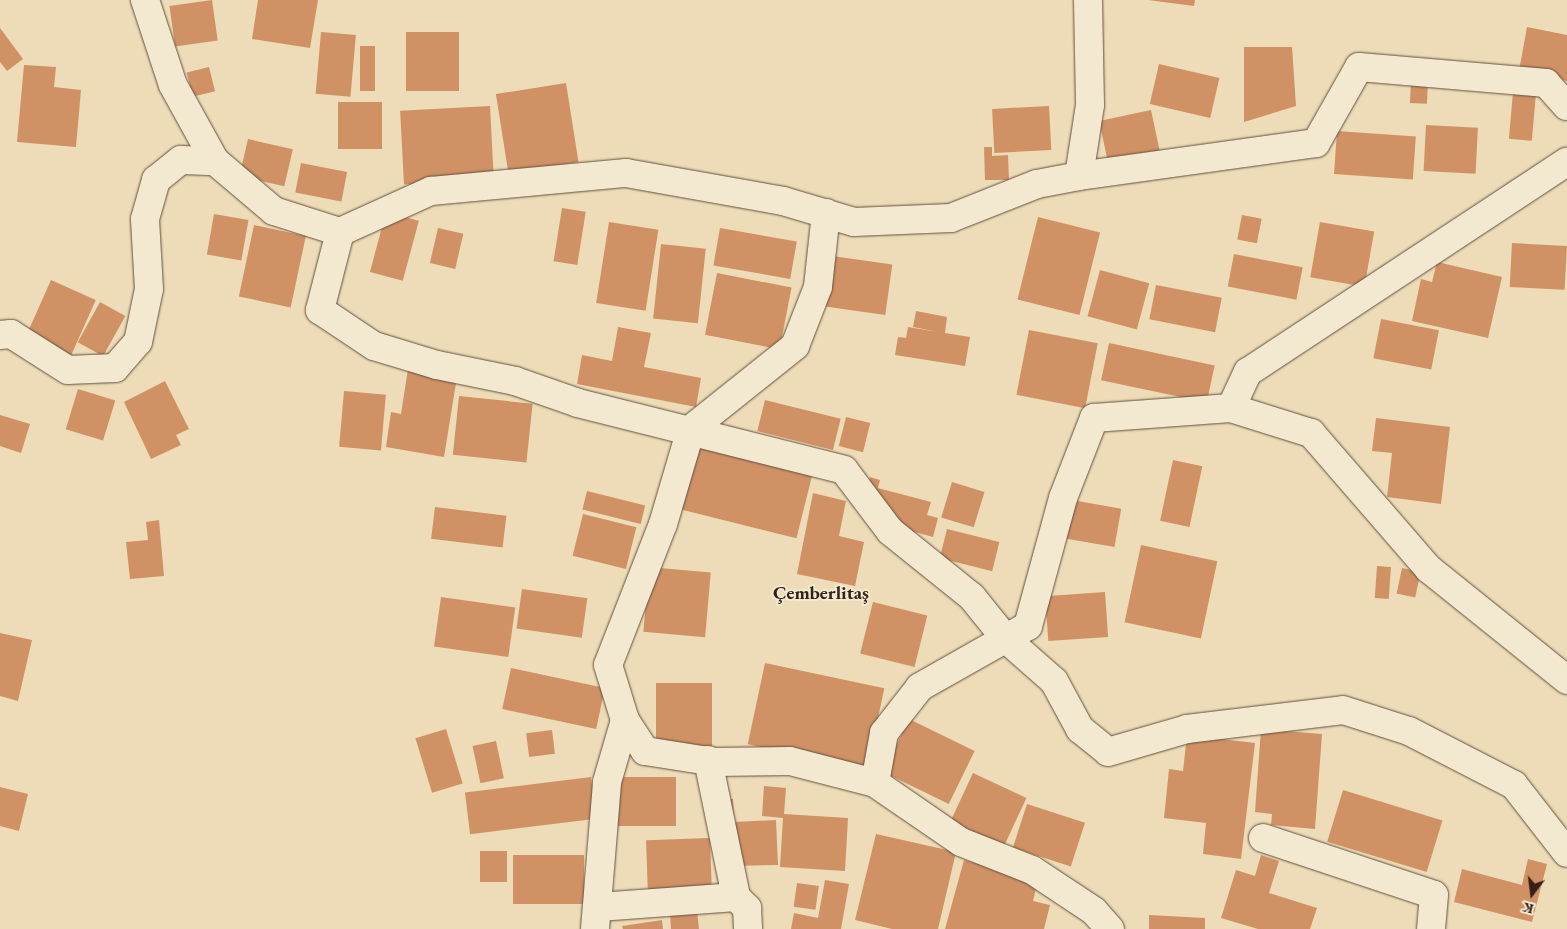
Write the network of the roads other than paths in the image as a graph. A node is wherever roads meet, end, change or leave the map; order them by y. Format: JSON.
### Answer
{"nodes":[{"id":1,"x":145,"y":0,"type":"edge"},
{"id":2,"x":1088,"y":0,"type":"edge"},
{"id":3,"x":1567,"y":108,"type":"edge"},
{"id":4,"x":215,"y":161,"type":"junction"},
{"id":5,"x":1567,"y":162,"type":"edge"},
{"id":6,"x":1079,"y":176,"type":"junction"},
{"id":7,"x":826,"y":213,"type":"junction"},
{"id":8,"x":340,"y":232,"type":"junction"},
{"id":9,"x":0,"y":334,"type":"edge"},
{"id":10,"x":1231,"y":408,"type":"junction"},
{"id":11,"x":692,"y":429,"type":"junction"},
{"id":12,"x":1005,"y":638,"type":"junction"},
{"id":13,"x":1567,"y":680,"type":"edge"},
{"id":14,"x":625,"y":720,"type":"junction"},
{"id":15,"x":708,"y":760,"type":"junction"},
{"id":16,"x":875,"y":783,"type":"junction"},
{"id":17,"x":1263,"y":838,"type":"dead end"},
{"id":18,"x":1567,"y":853,"type":"edge"},
{"id":19,"x":736,"y":897,"type":"junction"},
{"id":20,"x":597,"y":918,"type":"edge"},
{"id":21,"x":748,"y":929,"type":"edge"},
{"id":22,"x":1110,"y":929,"type":"edge"},
{"id":23,"x":1431,"y":929,"type":"edge"}],
"edges":[{"from":1,"to":4,"type":"street"},
{"from":2,"to":6,"type":"street"},
{"from":3,"to":6,"type":"street"},
{"from":4,"to":8,"type":"street"},
{"from":4,"to":9,"type":"street"},
{"from":5,"to":10,"type":"street"},
{"from":6,"to":7,"type":"street"},
{"from":7,"to":8,"type":"street"},
{"from":7,"to":11,"type":"street"},
{"from":8,"to":11,"type":"street"},
{"from":10,"to":12,"type":"street"},
{"from":10,"to":13,"type":"street"},
{"from":11,"to":12,"type":"street"},
{"from":11,"to":14,"type":"street"},
{"from":12,"to":16,"type":"street"},
{"from":12,"to":18,"type":"street"},
{"from":14,"to":15,"type":"street"},
{"from":14,"to":20,"type":"street"},
{"from":15,"to":16,"type":"street"},
{"from":15,"to":19,"type":"street"},
{"from":16,"to":22,"type":"street"},
{"from":17,"to":23,"type":"street"},
{"from":19,"to":20,"type":"street"},
{"from":19,"to":21,"type":"street"}]}
